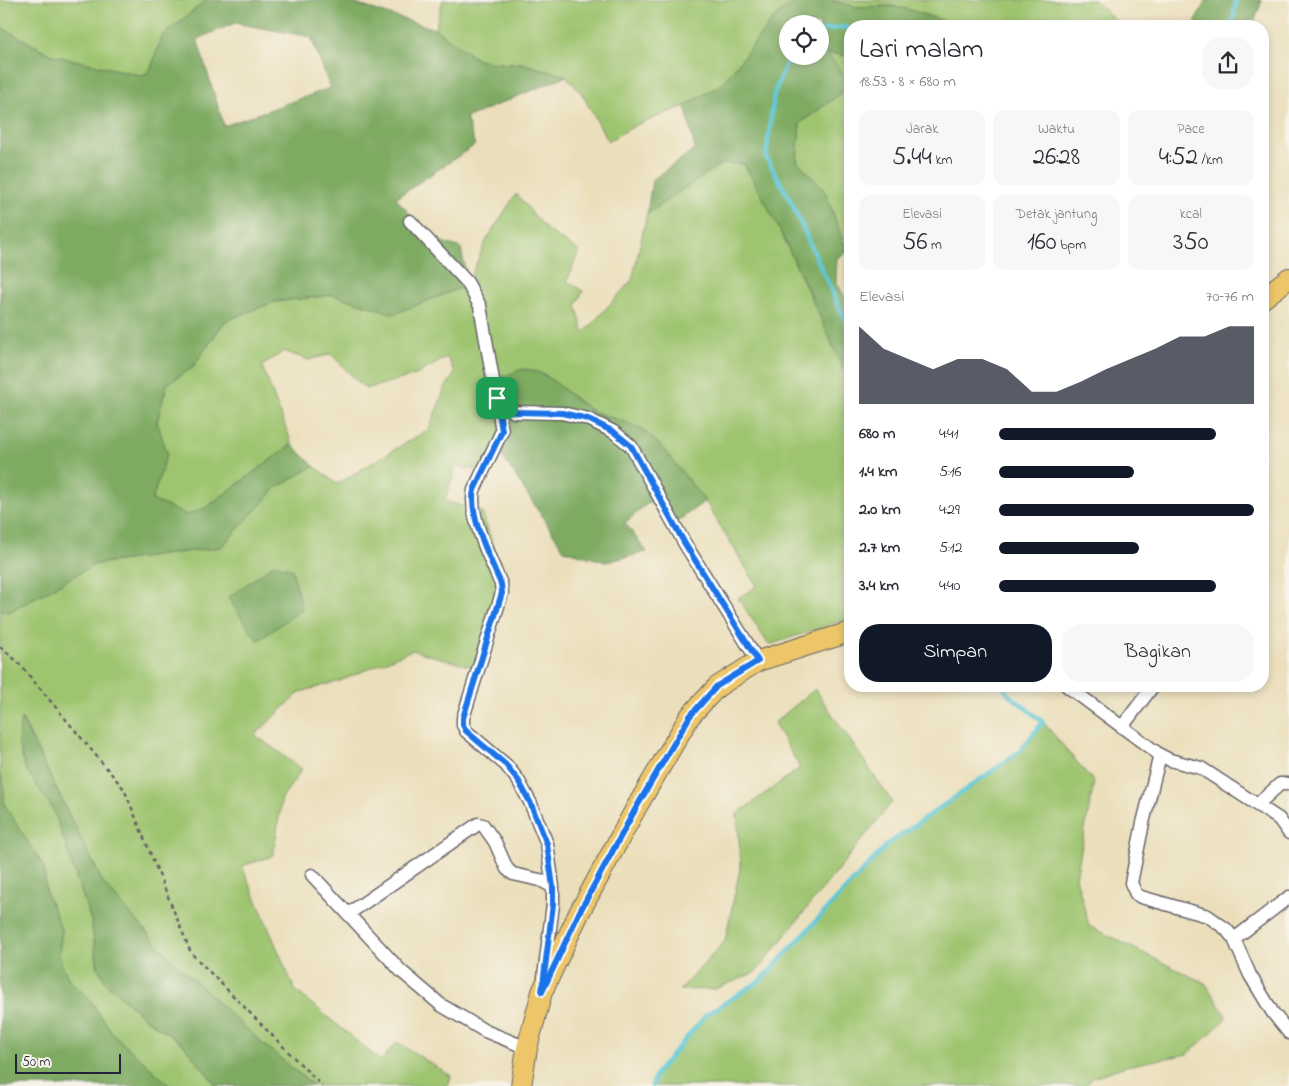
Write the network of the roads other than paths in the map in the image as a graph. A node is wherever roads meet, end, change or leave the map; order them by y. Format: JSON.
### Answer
{"nodes":[{"id":1,"x":410,"y":221,"type":"dead end"},
{"id":2,"x":1289,"y":278,"type":"edge"},
{"id":3,"x":1269,"y":294,"type":"edge"},
{"id":4,"x":497,"y":398,"type":"junction"},
{"id":5,"x":844,"y":634,"type":"edge"},
{"id":6,"x":758,"y":661,"type":"junction"},
{"id":7,"x":1075,"y":692,"type":"edge"},
{"id":8,"x":1148,"y":692,"type":"edge"},
{"id":9,"x":1122,"y":727,"type":"junction"},
{"id":10,"x":1160,"y":755,"type":"junction"},
{"id":11,"x":1289,"y":784,"type":"edge"},
{"id":12,"x":1257,"y":804,"type":"junction"},
{"id":13,"x":1289,"y":833,"type":"edge"},
{"id":14,"x":312,"y":875,"type":"dead end"},
{"id":15,"x":553,"y":887,"type":"junction"},
{"id":16,"x":1289,"y":897,"type":"edge"},
{"id":17,"x":348,"y":914,"type":"junction"},
{"id":18,"x":1234,"y":939,"type":"junction"},
{"id":19,"x":542,"y":992,"type":"junction"},
{"id":20,"x":1289,"y":1032,"type":"edge"},
{"id":21,"x":527,"y":1048,"type":"junction"},
{"id":22,"x":521,"y":1086,"type":"edge"}],
"edges":[{"from":1,"to":4,"type":"street"},
{"from":2,"to":3,"type":"main road"},
{"from":4,"to":6,"type":"street"},
{"from":4,"to":15,"type":"street"},
{"from":5,"to":6,"type":"main road"},
{"from":6,"to":19,"type":"main road"},
{"from":7,"to":9,"type":"street"},
{"from":8,"to":9,"type":"street"},
{"from":9,"to":10,"type":"street"},
{"from":10,"to":12,"type":"street"},
{"from":10,"to":18,"type":"street"},
{"from":11,"to":12,"type":"street"},
{"from":12,"to":13,"type":"street"},
{"from":14,"to":17,"type":"street"},
{"from":15,"to":17,"type":"street"},
{"from":15,"to":19,"type":"street"},
{"from":16,"to":18,"type":"street"},
{"from":17,"to":21,"type":"street"},
{"from":18,"to":20,"type":"street"},
{"from":19,"to":21,"type":"main road"},
{"from":21,"to":22,"type":"main road"}]}
